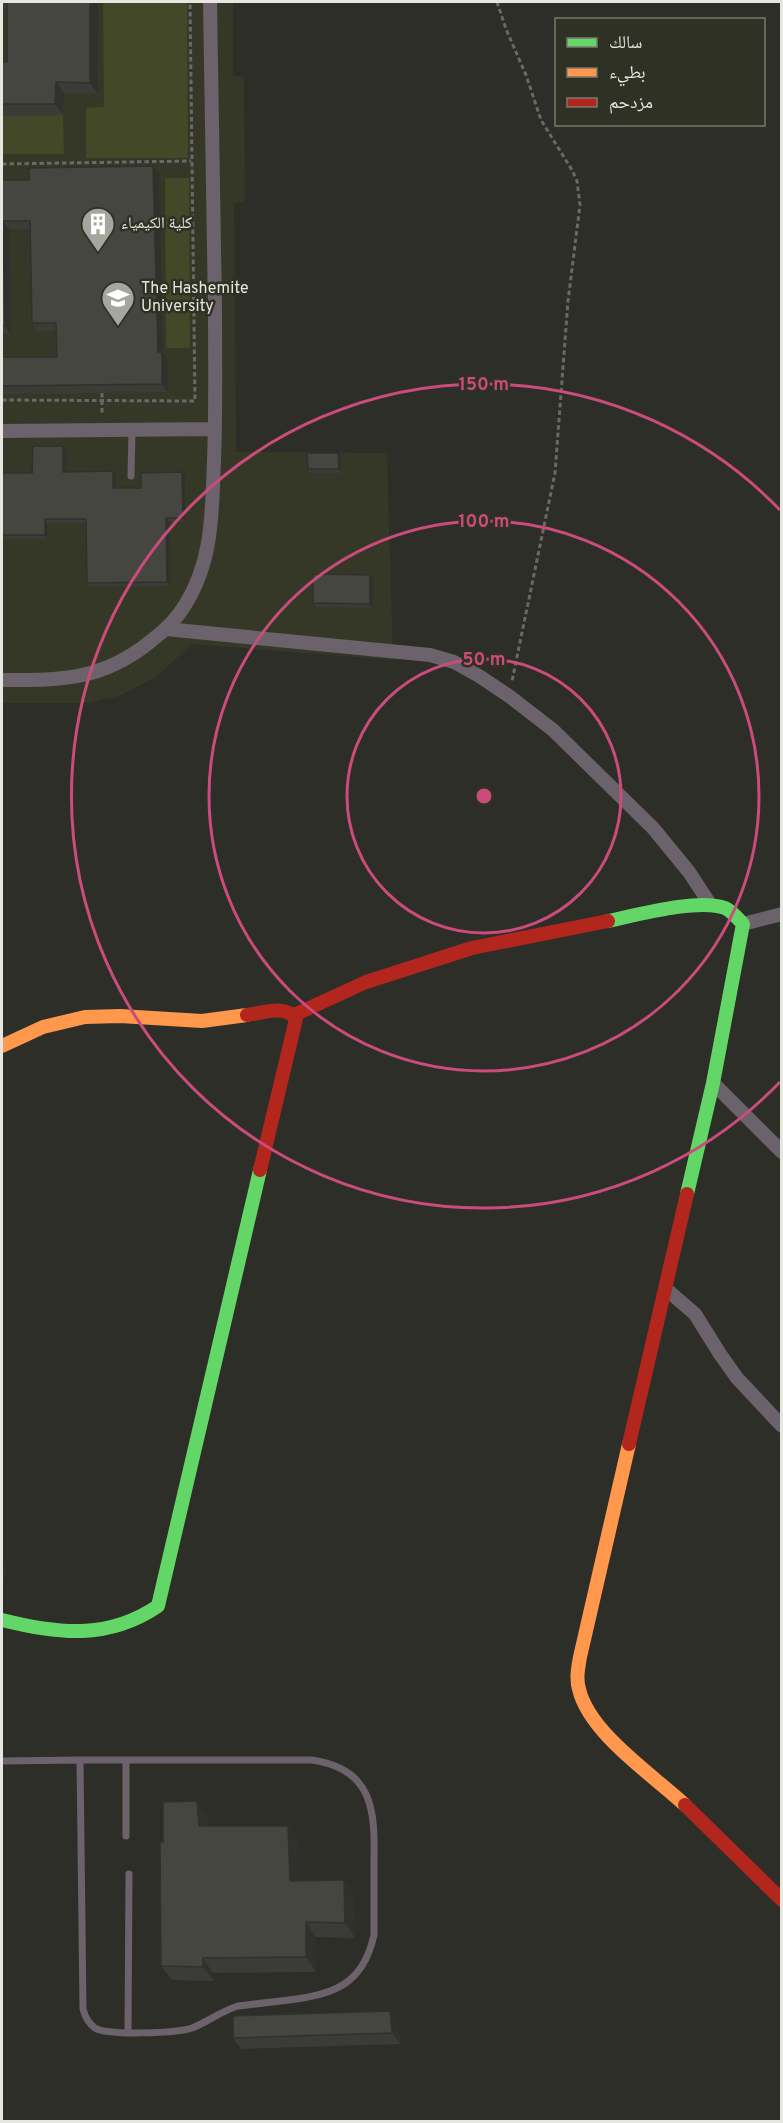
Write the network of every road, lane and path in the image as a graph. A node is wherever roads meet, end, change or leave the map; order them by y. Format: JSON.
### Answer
{"nodes":[{"id":1,"x":190,"y":2,"type":"edge"},
{"id":2,"x":210,"y":2,"type":"edge"},
{"id":3,"x":497,"y":2,"type":"edge"},
{"id":4,"x":191,"y":161,"type":"junction"},
{"id":5,"x":213,"y":161,"type":"junction"},
{"id":6,"x":99,"y":162,"type":"junction"},
{"id":7,"x":2,"y":164,"type":"edge"},
{"id":8,"x":99,"y":169,"type":"edge"},
{"id":9,"x":102,"y":393,"type":"edge"},
{"id":10,"x":2,"y":400,"type":"edge"},
{"id":11,"x":102,"y":400,"type":"junction"},
{"id":12,"x":102,"y":429,"type":"junction"},
{"id":13,"x":132,"y":429,"type":"junction"},
{"id":14,"x":215,"y":429,"type":"junction"},
{"id":15,"x":2,"y":431,"type":"edge"},
{"id":16,"x":131,"y":476,"type":"dead end"},
{"id":17,"x":166,"y":629,"type":"junction"},
{"id":18,"x":2,"y":680,"type":"edge"},
{"id":19,"x":509,"y":696,"type":"junction"},
{"id":20,"x":710,"y":904,"type":"junction"},
{"id":21,"x":782,"y":914,"type":"edge"},
{"id":22,"x":743,"y":924,"type":"junction"},
{"id":23,"x":294,"y":1015,"type":"junction"},
{"id":24,"x":2,"y":1046,"type":"edge"},
{"id":25,"x":713,"y":1083,"type":"junction"},
{"id":26,"x":782,"y":1152,"type":"edge"},
{"id":27,"x":666,"y":1289,"type":"junction"},
{"id":28,"x":782,"y":1426,"type":"edge"},
{"id":29,"x":2,"y":1620,"type":"edge"},
{"id":30,"x":80,"y":1760,"type":"junction"},
{"id":31,"x":126,"y":1760,"type":"junction"},
{"id":32,"x":2,"y":1761,"type":"edge"},
{"id":33,"x":126,"y":1836,"type":"dead end"},
{"id":34,"x":129,"y":1874,"type":"dead end"},
{"id":35,"x":782,"y":1900,"type":"edge"},
{"id":36,"x":128,"y":2032,"type":"junction"}],
"edges":[{"from":1,"to":4,"type":"path"},
{"from":2,"to":5,"type":"street"},
{"from":3,"to":19,"type":"path"},
{"from":4,"to":5,"type":"path"},
{"from":4,"to":6,"type":"path"},
{"from":4,"to":11,"type":"path"},
{"from":5,"to":14,"type":"street"},
{"from":6,"to":7,"type":"path"},
{"from":6,"to":8,"type":"path"},
{"from":9,"to":11,"type":"path"},
{"from":10,"to":11,"type":"path"},
{"from":11,"to":12,"type":"path"},
{"from":12,"to":13,"type":"street"},
{"from":12,"to":15,"type":"street"},
{"from":13,"to":14,"type":"street"},
{"from":13,"to":16,"type":"lane"},
{"from":14,"to":17,"type":"street"},
{"from":17,"to":18,"type":"street"},
{"from":17,"to":19,"type":"street"},
{"from":19,"to":20,"type":"street"},
{"from":20,"to":22,"type":"street"},
{"from":20,"to":23,"type":"street"},
{"from":21,"to":22,"type":"street"},
{"from":22,"to":25,"type":"street"},
{"from":23,"to":24,"type":"street"},
{"from":23,"to":29,"type":"street"},
{"from":25,"to":26,"type":"street"},
{"from":25,"to":27,"type":"street"},
{"from":27,"to":28,"type":"street"},
{"from":27,"to":35,"type":"street"},
{"from":30,"to":31,"type":"lane"},
{"from":30,"to":32,"type":"lane"},
{"from":30,"to":36,"type":"lane"},
{"from":31,"to":33,"type":"lane"},
{"from":31,"to":36,"type":"lane"},
{"from":34,"to":36,"type":"lane"}]}
